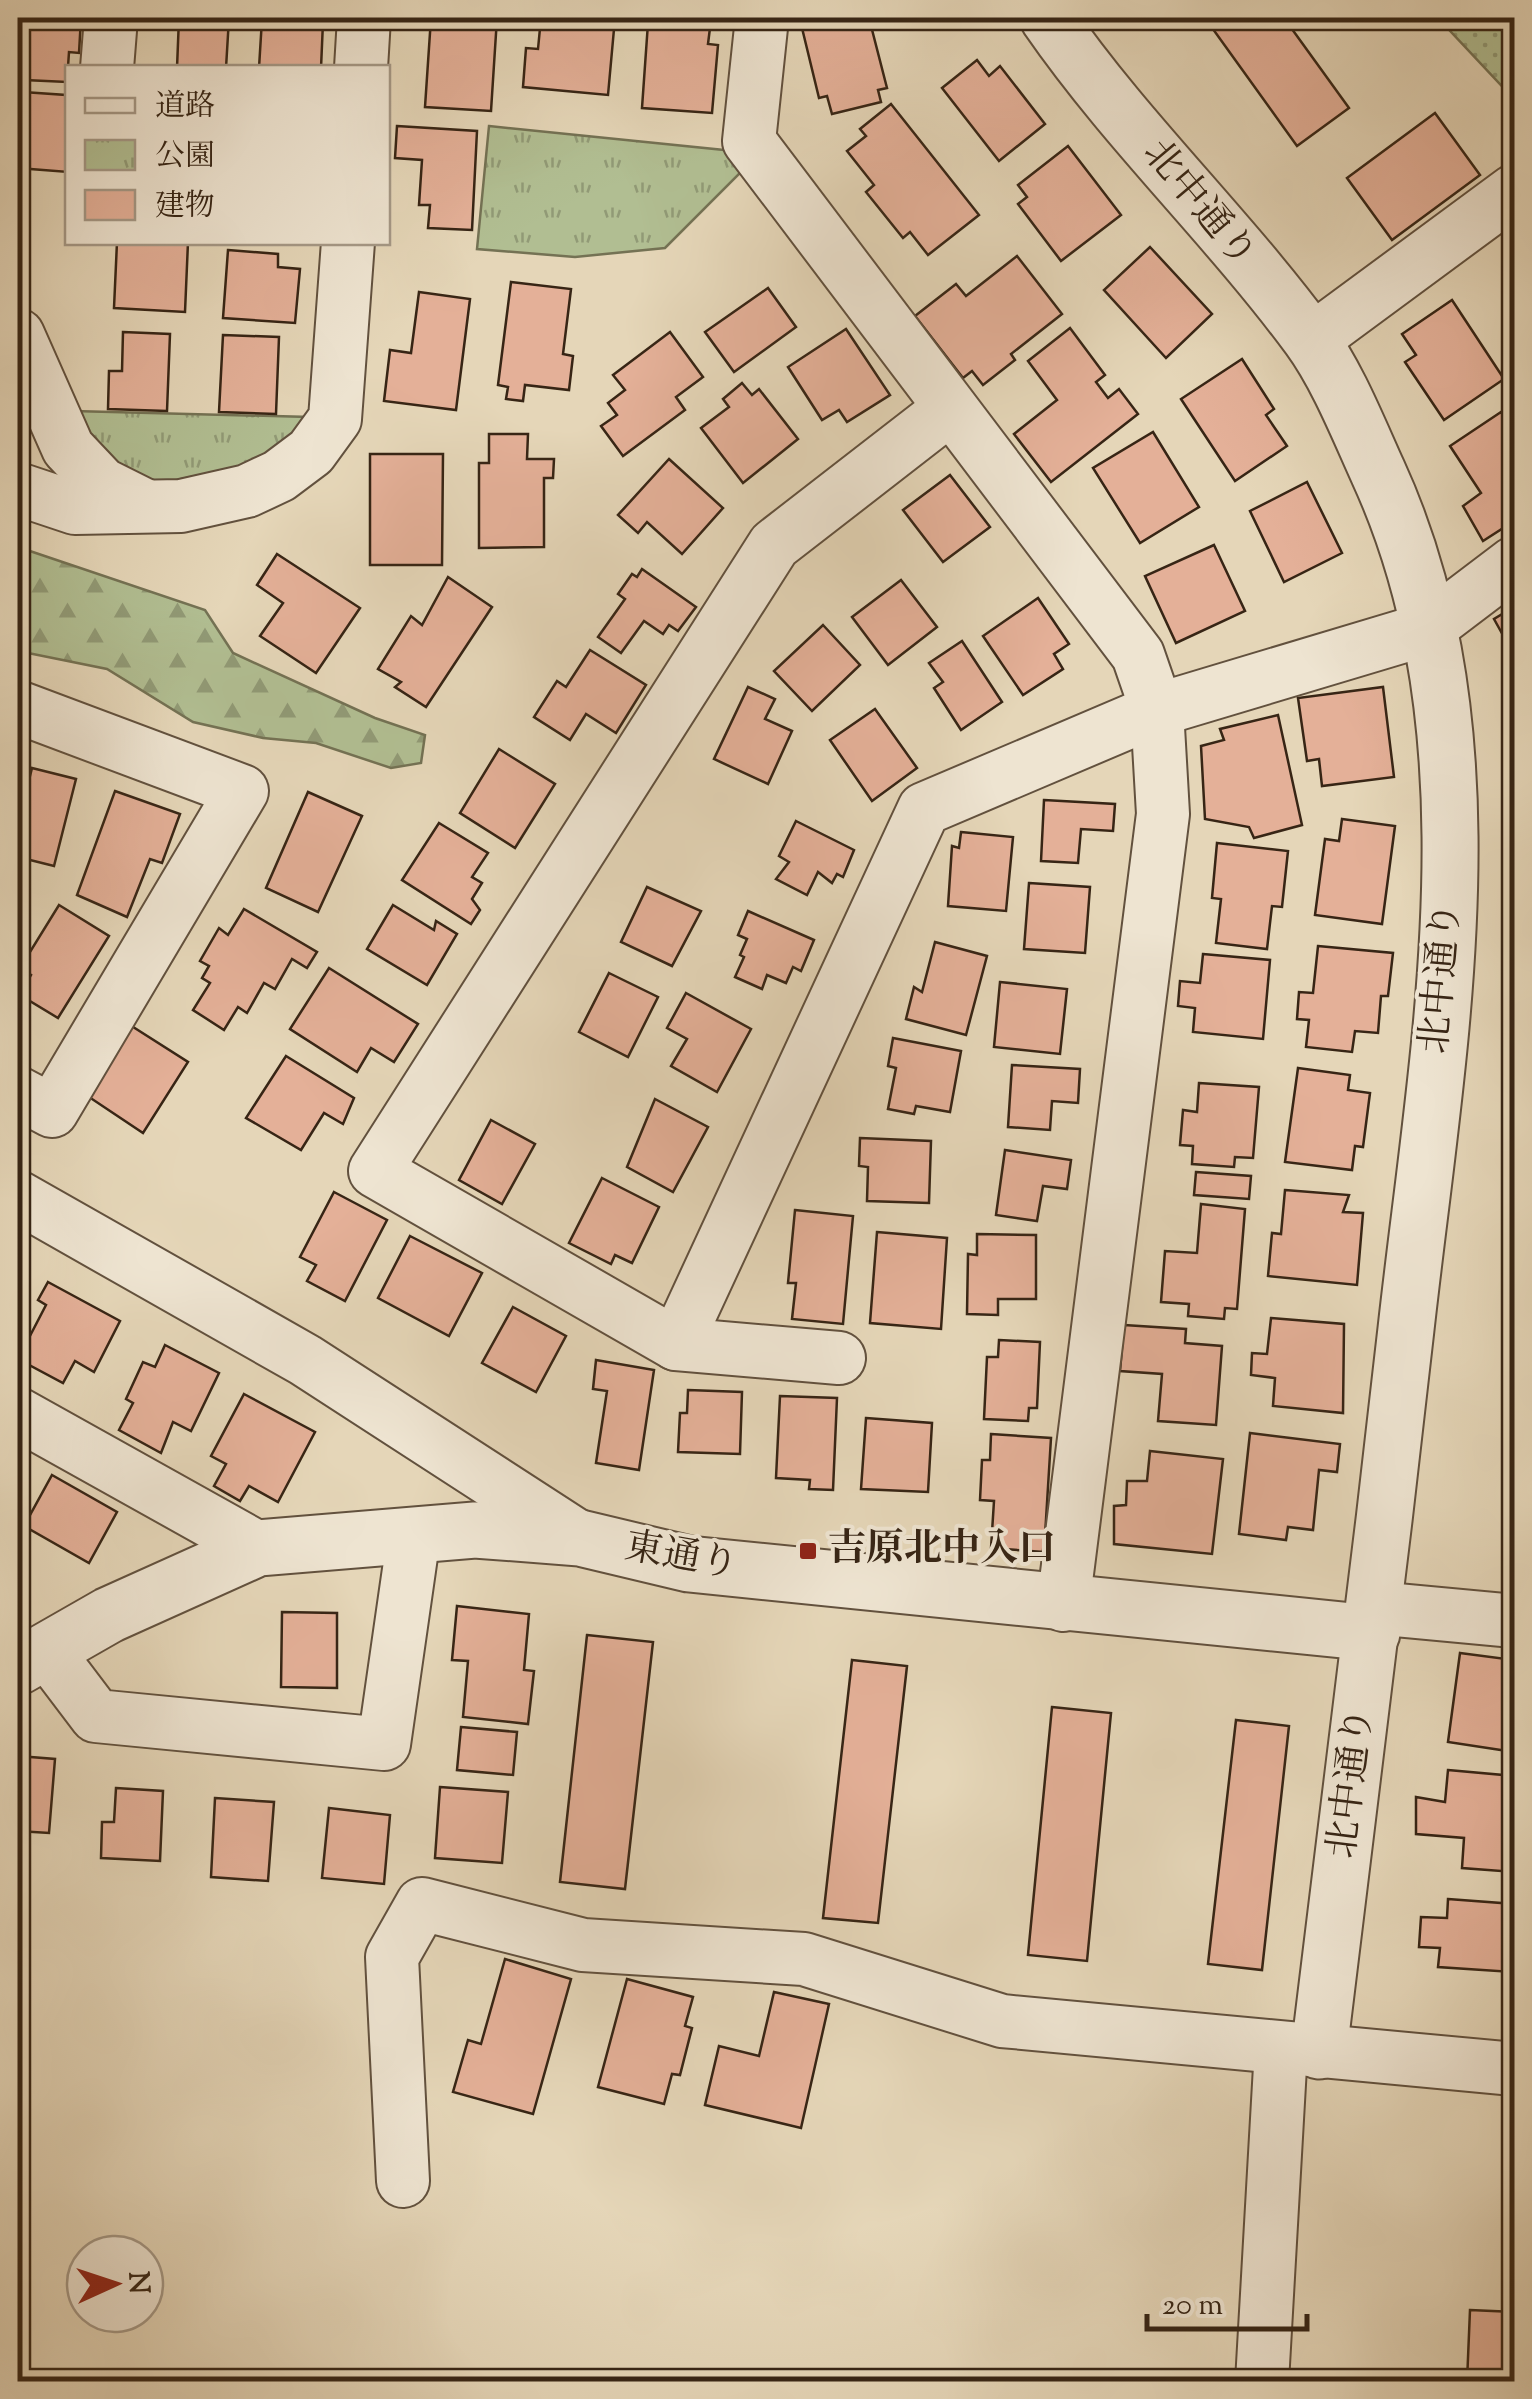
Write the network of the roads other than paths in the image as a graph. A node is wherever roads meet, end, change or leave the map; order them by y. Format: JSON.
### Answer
{"nodes":[{"id":1,"x":111,"y":18,"type":"edge"},
{"id":2,"x":364,"y":18,"type":"edge"},
{"id":3,"x":762,"y":18,"type":"edge"},
{"id":4,"x":1048,"y":18,"type":"edge"},
{"id":5,"x":107,"y":65,"type":"edge"},
{"id":6,"x":361,"y":65,"type":"edge"},
{"id":7,"x":1514,"y":191,"type":"edge"},
{"id":8,"x":348,"y":245,"type":"edge"},
{"id":9,"x":18,"y":335,"type":"edge"},
{"id":10,"x":1312,"y":340,"type":"junction"},
{"id":11,"x":948,"y":410,"type":"junction"},
{"id":12,"x":18,"y":490,"type":"edge"},
{"id":13,"x":144,"y":505,"type":"junction"},
{"id":14,"x":1514,"y":563,"type":"edge"},
{"id":15,"x":1427,"y":629,"type":"junction"},
{"id":16,"x":18,"y":707,"type":"edge"},
{"id":17,"x":1158,"y":710,"type":"junction"},
{"id":18,"x":18,"y":1094,"type":"edge"},
{"id":19,"x":18,"y":1197,"type":"edge"},
{"id":20,"x":676,"y":1344,"type":"junction"},
{"id":21,"x":840,"y":1358,"type":"dead end"},
{"id":22,"x":18,"y":1414,"type":"edge"},
{"id":23,"x":414,"y":1535,"type":"junction"},
{"id":24,"x":580,"y":1538,"type":"junction"},
{"id":25,"x":258,"y":1548,"type":"junction"},
{"id":26,"x":1063,"y":1605,"type":"junction"},
{"id":27,"x":1374,"y":1620,"type":"junction"},
{"id":28,"x":1514,"y":1622,"type":"edge"},
{"id":29,"x":32,"y":1658,"type":"edge"},
{"id":30,"x":1300,"y":2050,"type":"junction"},
{"id":31,"x":1514,"y":2068,"type":"edge"},
{"id":32,"x":403,"y":2181,"type":"dead end"},
{"id":33,"x":1262,"y":2382,"type":"edge"}],
"edges":[{"from":1,"to":5,"type":"street"},
{"from":2,"to":6,"type":"street"},
{"from":3,"to":11,"type":"street"},
{"from":4,"to":10,"type":"street","name":"北中通り"},
{"from":7,"to":10,"type":"street"},
{"from":8,"to":13,"type":"street"},
{"from":9,"to":13,"type":"street"},
{"from":10,"to":15,"type":"street","name":"北中通り"},
{"from":11,"to":17,"type":"street"},
{"from":11,"to":20,"type":"street"},
{"from":12,"to":13,"type":"street"},
{"from":14,"to":15,"type":"street"},
{"from":15,"to":17,"type":"street"},
{"from":15,"to":27,"type":"street","name":"北中通り"},
{"from":16,"to":18,"type":"street"},
{"from":17,"to":20,"type":"street"},
{"from":17,"to":26,"type":"street"},
{"from":19,"to":24,"type":"street"},
{"from":20,"to":21,"type":"street"},
{"from":22,"to":25,"type":"street"},
{"from":23,"to":24,"type":"street","name":"東通り"},
{"from":23,"to":25,"type":"street","name":"東通り"},
{"from":23,"to":29,"type":"street"},
{"from":24,"to":26,"type":"street","name":"東通り"},
{"from":25,"to":29,"type":"street","name":"東通り"},
{"from":26,"to":27,"type":"street","name":"東通り"},
{"from":27,"to":28,"type":"street"},
{"from":27,"to":30,"type":"street","name":"北中通り"},
{"from":30,"to":31,"type":"street"},
{"from":30,"to":32,"type":"street"},
{"from":30,"to":33,"type":"street"}]}
